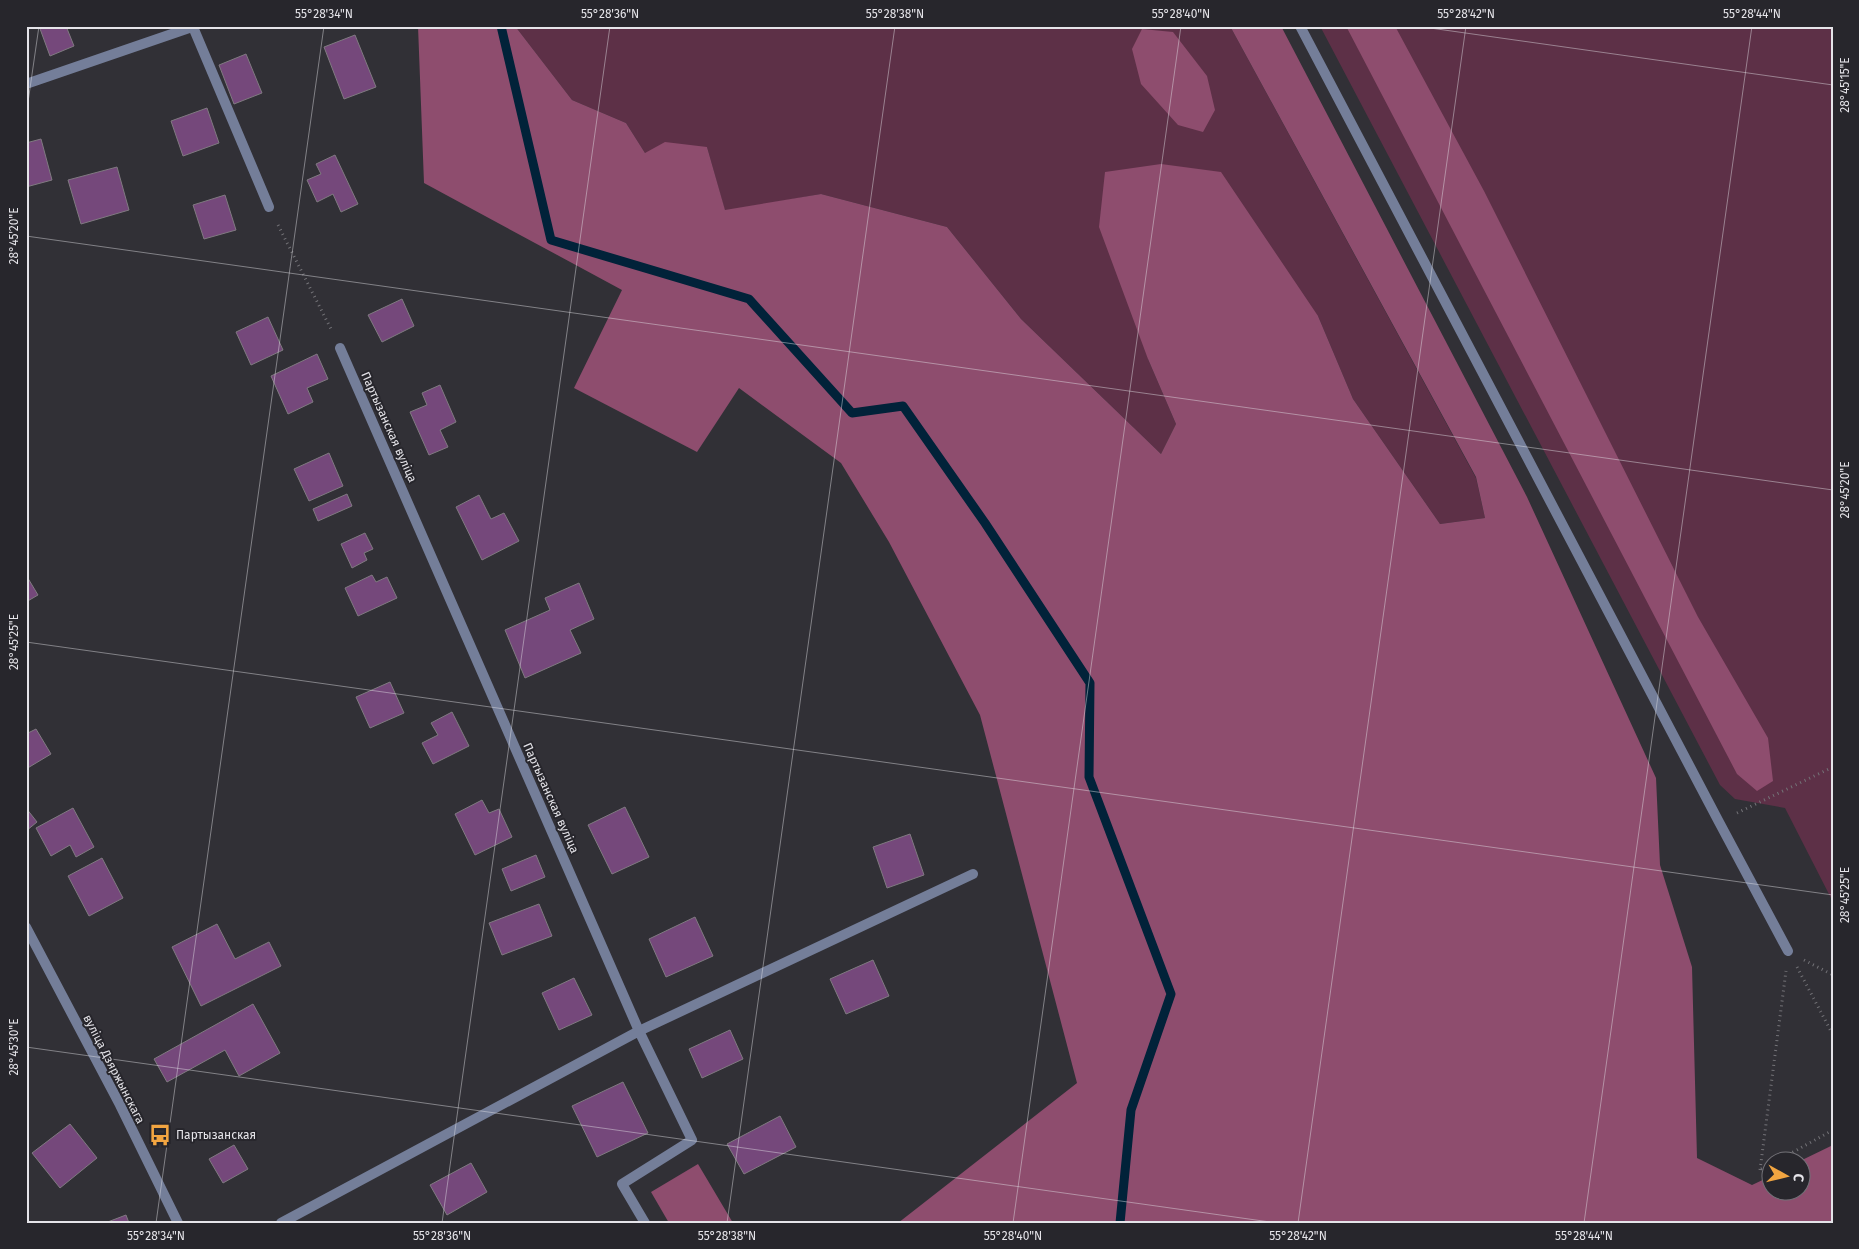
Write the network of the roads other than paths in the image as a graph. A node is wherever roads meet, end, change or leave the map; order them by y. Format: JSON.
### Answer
{"nodes":[{"id":1,"x":1300,"y":26,"type":"edge"},
{"id":2,"x":194,"y":27,"type":"edge"},
{"id":3,"x":26,"y":84,"type":"edge"},
{"id":4,"x":269,"y":207,"type":"road end"},
{"id":5,"x":340,"y":348,"type":"road end"},
{"id":6,"x":973,"y":874,"type":"dead end"},
{"id":7,"x":27,"y":929,"type":"edge"},
{"id":8,"x":1788,"y":951,"type":"road end"},
{"id":9,"x":639,"y":1032,"type":"junction"},
{"id":10,"x":178,"y":1223,"type":"edge"},
{"id":11,"x":281,"y":1223,"type":"edge"},
{"id":12,"x":644,"y":1223,"type":"edge"}],
"edges":[{"from":1,"to":8,"type":"street"},
{"from":2,"to":3,"type":"street"},
{"from":2,"to":4,"type":"street"},
{"from":5,"to":9,"type":"street","name":"Партызанская вуліца"},
{"from":6,"to":9,"type":"street"},
{"from":7,"to":10,"type":"street","name":"вуліца Дзяржынскага"},
{"from":9,"to":11,"type":"street"},
{"from":9,"to":12,"type":"street","name":"Партызанская вуліца"}]}
